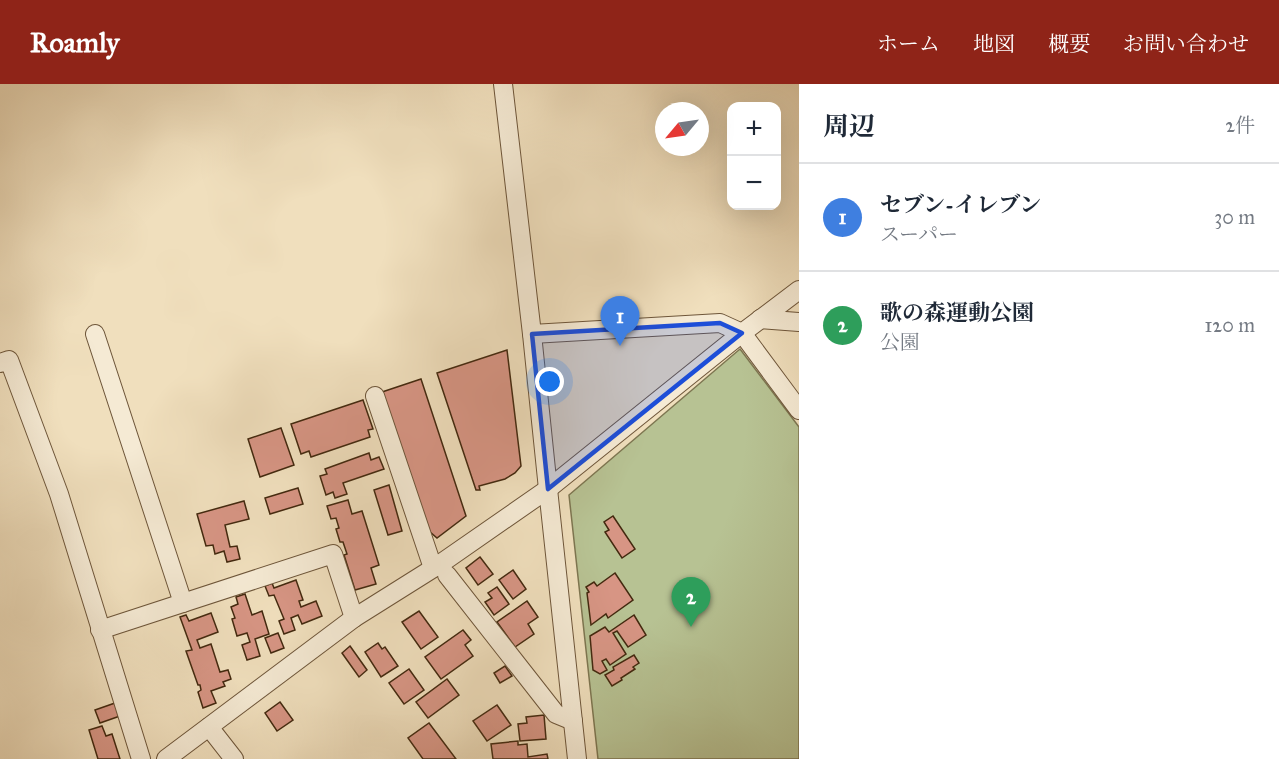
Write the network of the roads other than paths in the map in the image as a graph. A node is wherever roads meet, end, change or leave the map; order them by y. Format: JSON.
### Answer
{"nodes":[{"id":1,"x":503,"y":84,"type":"edge"},
{"id":2,"x":799,"y":290,"type":"edge"},
{"id":3,"x":760,"y":319,"type":"junction"},
{"id":4,"x":799,"y":322,"type":"edge"},
{"id":5,"x":742,"y":333,"type":"junction"},
{"id":6,"x":95,"y":334,"type":"dead end"},
{"id":7,"x":532,"y":334,"type":"junction"},
{"id":8,"x":0,"y":363,"type":"edge"},
{"id":9,"x":375,"y":396,"type":"dead end"},
{"id":10,"x":799,"y":410,"type":"edge"},
{"id":11,"x":548,"y":489,"type":"junction"},
{"id":12,"x":440,"y":572,"type":"junction"},
{"id":13,"x":183,"y":603,"type":"junction"},
{"id":14,"x":354,"y":618,"type":"junction"},
{"id":15,"x":100,"y":630,"type":"junction"},
{"id":16,"x":573,"y":721,"type":"junction"},
{"id":17,"x":209,"y":727,"type":"junction"},
{"id":18,"x":141,"y":759,"type":"edge"},
{"id":19,"x":166,"y":759,"type":"edge"},
{"id":20,"x":234,"y":759,"type":"edge"},
{"id":21,"x":577,"y":759,"type":"edge"}],
"edges":[{"from":1,"to":7,"type":"street"},
{"from":2,"to":3,"type":"street"},
{"from":3,"to":4,"type":"street"},
{"from":3,"to":5,"type":"street"},
{"from":5,"to":7,"type":"street"},
{"from":5,"to":10,"type":"street"},
{"from":5,"to":11,"type":"street"},
{"from":6,"to":13,"type":"street"},
{"from":7,"to":11,"type":"street"},
{"from":8,"to":15,"type":"street"},
{"from":9,"to":12,"type":"street"},
{"from":11,"to":12,"type":"street"},
{"from":11,"to":16,"type":"street"},
{"from":12,"to":14,"type":"street"},
{"from":12,"to":16,"type":"street"},
{"from":13,"to":14,"type":"street"},
{"from":13,"to":15,"type":"street"},
{"from":14,"to":17,"type":"street"},
{"from":15,"to":18,"type":"street"},
{"from":16,"to":21,"type":"street"},
{"from":17,"to":19,"type":"street"},
{"from":17,"to":20,"type":"street"}]}
